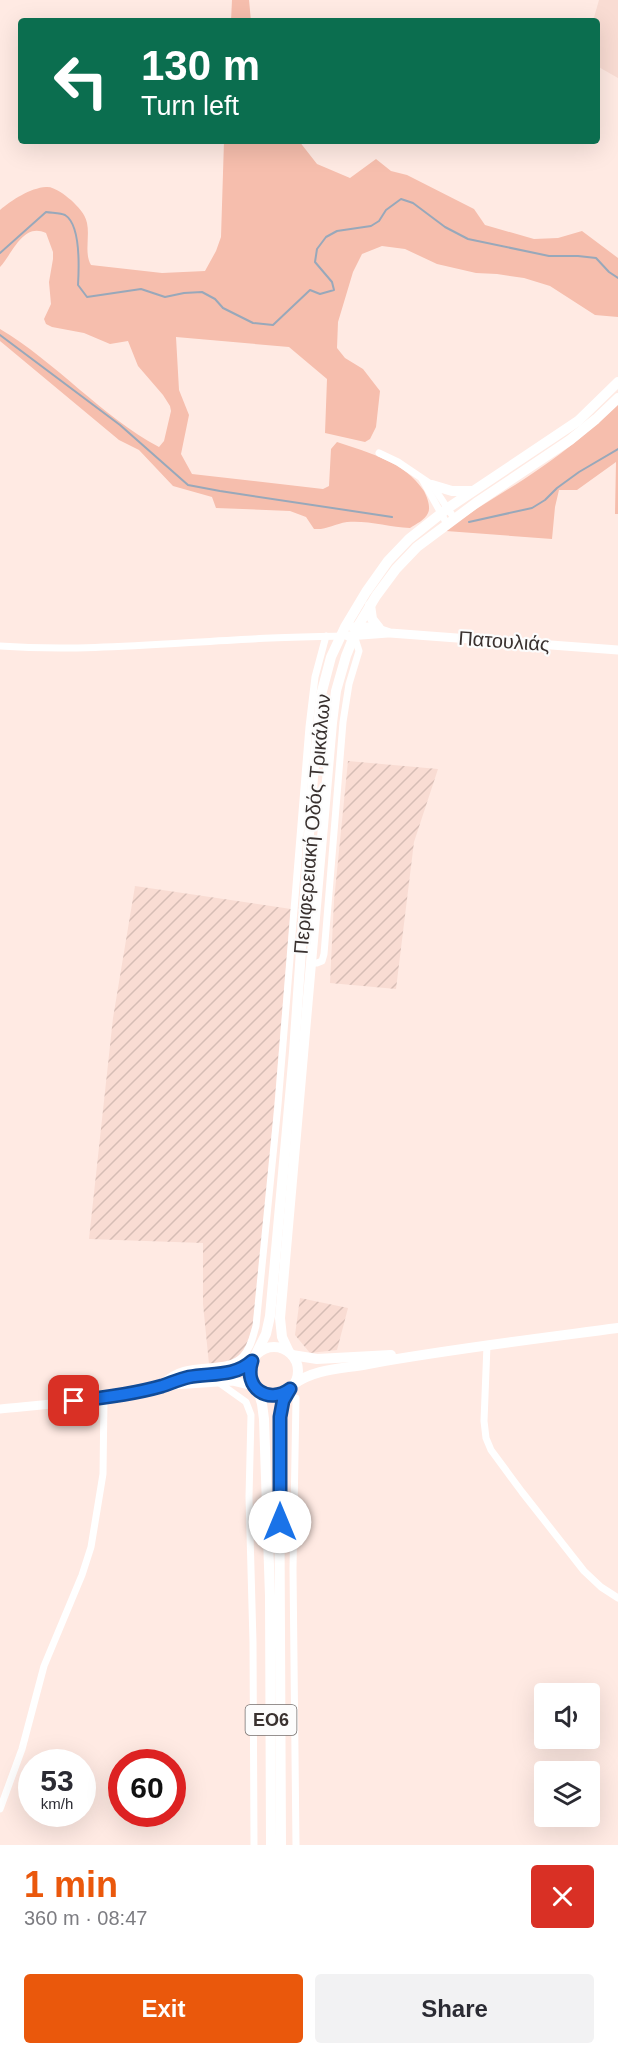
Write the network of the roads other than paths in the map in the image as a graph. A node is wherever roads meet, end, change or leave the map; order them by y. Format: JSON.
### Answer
{"nodes":[{"id":1,"x":618,"y":382,"type":"edge"},
{"id":2,"x":618,"y":398,"type":"edge"},
{"id":3,"x":379,"y":453,"type":"dead end"},
{"id":4,"x":427,"y":482,"type":"junction"},
{"id":5,"x":472,"y":491,"type":"junction"},
{"id":6,"x":444,"y":511,"type":"junction"},
{"id":7,"x":451,"y":521,"type":"junction"},
{"id":8,"x":370,"y":605,"type":"junction"},
{"id":9,"x":379,"y":628,"type":"junction"},
{"id":10,"x":356,"y":631,"type":"junction"},
{"id":11,"x":342,"y":632,"type":"junction"},
{"id":12,"x":390,"y":633,"type":"junction"},
{"id":13,"x":326,"y":636,"type":"junction"},
{"id":14,"x":0,"y":646,"type":"edge"},
{"id":15,"x":618,"y":650,"type":"edge"},
{"id":16,"x":293,"y":987,"type":"junction"},
{"id":17,"x":283,"y":1105,"type":"junction"},
{"id":18,"x":269,"y":1187,"type":"junction"},
{"id":19,"x":281,"y":1188,"type":"junction"},
{"id":20,"x":618,"y":1328,"type":"edge"},
{"id":21,"x":487,"y":1345,"type":"junction"},
{"id":22,"x":290,"y":1354,"type":"junction"},
{"id":23,"x":422,"y":1354,"type":"junction"},
{"id":24,"x":253,"y":1359,"type":"junction"},
{"id":25,"x":218,"y":1382,"type":"junction"},
{"id":26,"x":162,"y":1386,"type":"junction"},
{"id":27,"x":256,"y":1388,"type":"junction"},
{"id":28,"x":293,"y":1390,"type":"junction"},
{"id":29,"x":104,"y":1397,"type":"junction"},
{"id":30,"x":0,"y":1409,"type":"edge"},
{"id":31,"x":618,"y":1598,"type":"edge"},
{"id":32,"x":0,"y":1809,"type":"edge"},
{"id":33,"x":254,"y":1845,"type":"edge"},
{"id":34,"x":271,"y":1845,"type":"edge"},
{"id":35,"x":281,"y":1845,"type":"edge"},
{"id":36,"x":296,"y":1845,"type":"edge"}],
"edges":[{"from":1,"to":5,"type":"main road","name":"Περιφερειακή Οδός Τρικάλων"},
{"from":2,"to":7,"type":"main road","name":"Περιφερειακή Οδός Τρικάλων"},
{"from":3,"to":4,"type":"street"},
{"from":4,"to":5,"type":"main road"},
{"from":4,"to":6,"type":"street"},
{"from":4,"to":6,"type":"street"},
{"from":5,"to":6,"type":"main road","name":"Περιφερειακή Οδός Τρικάλων"},
{"from":6,"to":7,"type":"street"},
{"from":6,"to":11,"type":"main road","name":"Περιφερειακή Οδός Τρικάλων"},
{"from":7,"to":8,"type":"main road","name":"Περιφερειακή Οδός Τρικάλων"},
{"from":8,"to":9,"type":"main road"},
{"from":8,"to":10,"type":"main road","name":"Περιφερειακή Οδός Τρικάλων"},
{"from":9,"to":10,"type":"main road","name":"Πατουλιάς"},
{"from":9,"to":12,"type":"main road","name":"Πατουλιάς"},
{"from":10,"to":11,"type":"main road"},
{"from":10,"to":12,"type":"main road","name":"Πατουλιάς"},
{"from":10,"to":22,"type":"main road","name":"Περιφερειακή Οδός Τρικάλων"},
{"from":11,"to":13,"type":"street"},
{"from":11,"to":16,"type":"main road","name":"Περιφερειακή Οδός Τρικάλων"},
{"from":12,"to":15,"type":"main road","name":"Πατουλιάς"},
{"from":13,"to":14,"type":"street"},
{"from":13,"to":16,"type":"street"},
{"from":16,"to":17,"type":"main road","name":"Περιφερειακή Οδός Τρικάλων"},
{"from":17,"to":18,"type":"street"},
{"from":17,"to":19,"type":"main road","name":"Περιφερειακή Οδός Τρικάλων"},
{"from":18,"to":19,"type":"street"},
{"from":18,"to":26,"type":"street"},
{"from":19,"to":24,"type":"main road","name":"Περιφερειακή Οδός Τρικάλων"},
{"from":20,"to":21,"type":"main road"},
{"from":21,"to":23,"type":"main road"},
{"from":21,"to":31,"type":"street"},
{"from":22,"to":23,"type":"main road"},
{"from":22,"to":24,"type":"main road"},
{"from":22,"to":28,"type":"main road","number":"ΕΟ6"},
{"from":23,"to":28,"type":"main road"},
{"from":24,"to":26,"type":"main road"},
{"from":24,"to":27,"type":"main road","number":"ΕΟ6"},
{"from":25,"to":26,"type":"main road"},
{"from":25,"to":27,"type":"main road"},
{"from":25,"to":33,"type":"street"},
{"from":26,"to":29,"type":"main road"},
{"from":27,"to":28,"type":"main road"},
{"from":27,"to":34,"type":"main road","number":"ΕΟ6"},
{"from":28,"to":35,"type":"main road","number":"ΕΟ6"},
{"from":28,"to":36,"type":"street"},
{"from":29,"to":30,"type":"main road"},
{"from":29,"to":32,"type":"street"}]}
